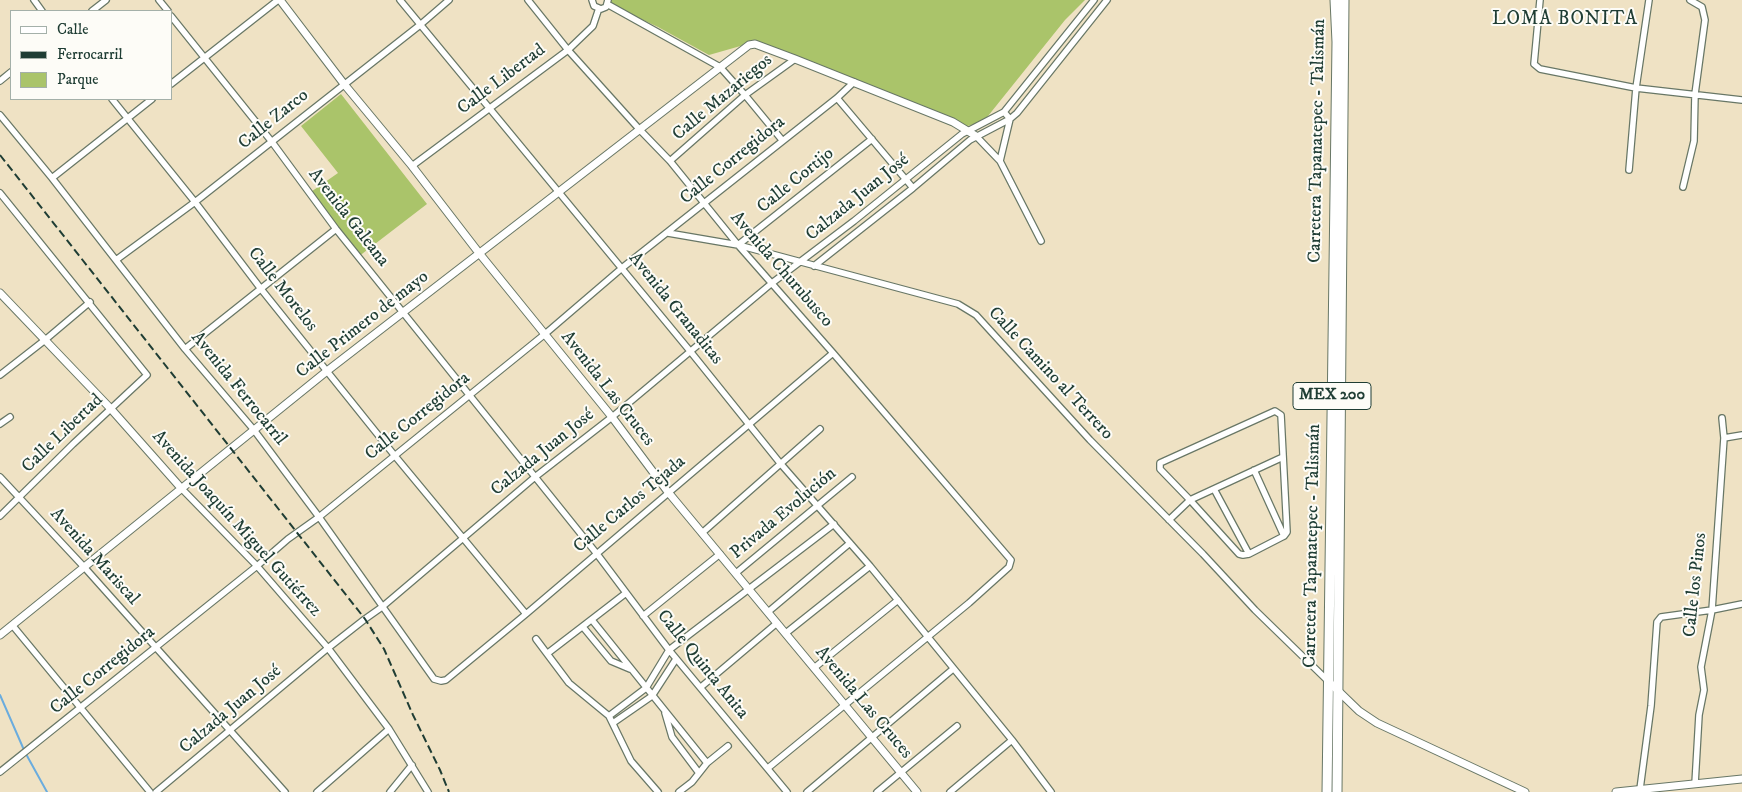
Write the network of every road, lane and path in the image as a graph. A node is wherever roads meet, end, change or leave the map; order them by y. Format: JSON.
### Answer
{"nodes":[{"id":1,"x":106,"y":0,"type":"edge"},
{"id":2,"x":159,"y":0,"type":"edge"},
{"id":3,"x":279,"y":0,"type":"edge"},
{"id":4,"x":400,"y":0,"type":"edge"},
{"id":5,"x":449,"y":0,"type":"edge"},
{"id":6,"x":528,"y":0,"type":"edge"},
{"id":7,"x":592,"y":0,"type":"edge"},
{"id":8,"x":1094,"y":0,"type":"edge"},
{"id":9,"x":1107,"y":0,"type":"edge"},
{"id":10,"x":1335,"y":0,"type":"edge"},
{"id":11,"x":1344,"y":0,"type":"edge"},
{"id":12,"x":1540,"y":0,"type":"edge"},
{"id":13,"x":1649,"y":0,"type":"edge"},
{"id":14,"x":1690,"y":0,"type":"edge"},
{"id":15,"x":608,"y":2,"type":"edge"},
{"id":16,"x":599,"y":8,"type":"junction"},
{"id":17,"x":93,"y":10,"type":"edge"},
{"id":18,"x":167,"y":10,"type":"edge"},
{"id":19,"x":172,"y":17,"type":"edge"},
{"id":20,"x":420,"y":25,"type":"junction"},
{"id":21,"x":568,"y":50,"type":"junction"},
{"id":22,"x":204,"y":58,"type":"junction"},
{"id":23,"x":795,"y":59,"type":"junction"},
{"id":24,"x":720,"y":67,"type":"junction"},
{"id":25,"x":10,"y":73,"type":"edge"},
{"id":26,"x":0,"y":81,"type":"edge"},
{"id":27,"x":854,"y":82,"type":"junction"},
{"id":28,"x":172,"y":83,"type":"edge"},
{"id":29,"x":344,"y":84,"type":"junction"},
{"id":30,"x":1636,"y":88,"type":"junction"},
{"id":31,"x":1695,"y":94,"type":"junction"},
{"id":32,"x":745,"y":95,"type":"junction"},
{"id":33,"x":837,"y":98,"type":"junction"},
{"id":34,"x":113,"y":100,"type":"edge"},
{"id":35,"x":151,"y":100,"type":"edge"},
{"id":36,"x":1742,"y":100,"type":"edge"},
{"id":37,"x":490,"y":108,"type":"junction"},
{"id":38,"x":1004,"y":112,"type":"junction"},
{"id":39,"x":0,"y":115,"type":"edge"},
{"id":40,"x":128,"y":118,"type":"junction"},
{"id":41,"x":1010,"y":119,"type":"junction"},
{"id":42,"x":640,"y":130,"type":"junction"},
{"id":43,"x":968,"y":130,"type":"junction"},
{"id":44,"x":979,"y":134,"type":"junction"},
{"id":45,"x":872,"y":139,"type":"junction"},
{"id":46,"x":782,"y":140,"type":"junction"},
{"id":47,"x":272,"y":142,"type":"junction"},
{"id":48,"x":670,"y":161,"type":"junction"},
{"id":49,"x":1000,"y":161,"type":"junction"},
{"id":50,"x":412,"y":166,"type":"junction"},
{"id":51,"x":1629,"y":170,"type":"dead end"},
{"id":52,"x":52,"y":178,"type":"junction"},
{"id":53,"x":906,"y":178,"type":"junction"},
{"id":54,"x":1683,"y":187,"type":"dead end"},
{"id":55,"x":913,"y":188,"type":"junction"},
{"id":56,"x":0,"y":193,"type":"edge"},
{"id":57,"x":559,"y":193,"type":"junction"},
{"id":58,"x":195,"y":202,"type":"junction"},
{"id":59,"x":705,"y":202,"type":"junction"},
{"id":60,"x":336,"y":229,"type":"junction"},
{"id":61,"x":668,"y":233,"type":"junction"},
{"id":62,"x":1040,"y":241,"type":"dead end"},
{"id":63,"x":738,"y":245,"type":"junction"},
{"id":64,"x":479,"y":253,"type":"junction"},
{"id":65,"x":116,"y":260,"type":"junction"},
{"id":66,"x":801,"y":262,"type":"junction"},
{"id":67,"x":814,"y":266,"type":"junction"},
{"id":68,"x":622,"y":268,"type":"junction"},
{"id":69,"x":772,"y":284,"type":"junction"},
{"id":70,"x":261,"y":289,"type":"junction"},
{"id":71,"x":0,"y":293,"type":"edge"},
{"id":72,"x":90,"y":302,"type":"junction"},
{"id":73,"x":404,"y":313,"type":"junction"},
{"id":74,"x":545,"y":334,"type":"junction"},
{"id":75,"x":45,"y":340,"type":"junction"},
{"id":76,"x":185,"y":349,"type":"junction"},
{"id":77,"x":690,"y":351,"type":"junction"},
{"id":78,"x":833,"y":353,"type":"junction"},
{"id":79,"x":327,"y":371,"type":"junction"},
{"id":80,"x":0,"y":375,"type":"edge"},
{"id":81,"x":469,"y":395,"type":"junction"},
{"id":82,"x":111,"y":409,"type":"junction"},
{"id":83,"x":10,"y":417,"type":"dead end"},
{"id":84,"x":612,"y":417,"type":"junction"},
{"id":85,"x":1722,"y":418,"type":"dead end"},
{"id":86,"x":0,"y":424,"type":"edge"},
{"id":87,"x":750,"y":424,"type":"junction"},
{"id":88,"x":820,"y":429,"type":"dead end"},
{"id":89,"x":254,"y":430,"type":"junction"},
{"id":90,"x":1742,"y":435,"type":"edge"},
{"id":91,"x":1724,"y":438,"type":"junction"},
{"id":92,"x":395,"y":456,"type":"junction"},
{"id":93,"x":1282,"y":457,"type":"junction"},
{"id":94,"x":780,"y":463,"type":"junction"},
{"id":95,"x":1254,"y":470,"type":"junction"},
{"id":96,"x":0,"y":477,"type":"edge"},
{"id":97,"x":535,"y":477,"type":"junction"},
{"id":98,"x":852,"y":477,"type":"dead end"},
{"id":99,"x":182,"y":488,"type":"junction"},
{"id":100,"x":1214,"y":489,"type":"junction"},
{"id":101,"x":668,"y":492,"type":"junction"},
{"id":102,"x":20,"y":497,"type":"junction"},
{"id":103,"x":1190,"y":500,"type":"junction"},
{"id":104,"x":818,"y":505,"type":"junction"},
{"id":105,"x":0,"y":516,"type":"edge"},
{"id":106,"x":319,"y":517,"type":"junction"},
{"id":107,"x":1170,"y":520,"type":"junction"},
{"id":108,"x":834,"y":524,"type":"junction"},
{"id":109,"x":702,"y":533,"type":"junction"},
{"id":110,"x":1284,"y":536,"type":"junction"},
{"id":111,"x":463,"y":539,"type":"junction"},
{"id":112,"x":850,"y":543,"type":"junction"},
{"id":113,"x":596,"y":554,"type":"junction"},
{"id":114,"x":720,"y":554,"type":"junction"},
{"id":115,"x":1249,"y":554,"type":"junction"},
{"id":116,"x":257,"y":566,"type":"junction"},
{"id":117,"x":870,"y":566,"type":"junction"},
{"id":118,"x":85,"y":568,"type":"junction"},
{"id":119,"x":736,"y":573,"type":"junction"},
{"id":120,"x":750,"y":590,"type":"junction"},
{"id":121,"x":626,"y":593,"type":"junction"},
{"id":122,"x":898,"y":600,"type":"junction"},
{"id":123,"x":1742,"y":604,"type":"edge"},
{"id":124,"x":382,"y":607,"type":"junction"},
{"id":125,"x":1712,"y":610,"type":"junction"},
{"id":126,"x":768,"y":612,"type":"junction"},
{"id":127,"x":526,"y":614,"type":"junction"},
{"id":128,"x":643,"y":616,"type":"junction"},
{"id":129,"x":592,"y":620,"type":"junction"},
{"id":130,"x":777,"y":623,"type":"junction"},
{"id":131,"x":13,"y":626,"type":"junction"},
{"id":132,"x":583,"y":627,"type":"junction"},
{"id":133,"x":786,"y":634,"type":"junction"},
{"id":134,"x":0,"y":635,"type":"edge"},
{"id":135,"x":927,"y":636,"type":"junction"},
{"id":136,"x":536,"y":639,"type":"dead end"},
{"id":137,"x":156,"y":647,"type":"junction"},
{"id":138,"x":328,"y":648,"type":"junction"},
{"id":139,"x":669,"y":650,"type":"junction"},
{"id":140,"x":548,"y":653,"type":"junction"},
{"id":141,"x":676,"y":659,"type":"junction"},
{"id":142,"x":814,"y":668,"type":"junction"},
{"id":143,"x":953,"y":669,"type":"junction"},
{"id":144,"x":632,"y":670,"type":"junction"},
{"id":145,"x":446,"y":680,"type":"joint"},
{"id":146,"x":1328,"y":681,"type":"junction"},
{"id":147,"x":701,"y":687,"type":"junction"},
{"id":148,"x":646,"y":688,"type":"junction"},
{"id":149,"x":1337,"y":689,"type":"junction"},
{"id":150,"x":652,"y":696,"type":"junction"},
{"id":151,"x":844,"y":704,"type":"junction"},
{"id":152,"x":82,"y":708,"type":"junction"},
{"id":153,"x":665,"y":711,"type":"junction"},
{"id":154,"x":609,"y":716,"type":"junction"},
{"id":155,"x":613,"y":723,"type":"junction"},
{"id":156,"x":957,"y":726,"type":"dead end"},
{"id":157,"x":389,"y":729,"type":"junction"},
{"id":158,"x":229,"y":731,"type":"junction"},
{"id":159,"x":872,"y":737,"type":"junction"},
{"id":160,"x":1012,"y":740,"type":"junction"},
{"id":161,"x":728,"y":746,"type":"dead end"},
{"id":162,"x":707,"y":764,"type":"junction"},
{"id":163,"x":412,"y":765,"type":"junction"},
{"id":164,"x":768,"y":768,"type":"junction"},
{"id":165,"x":0,"y":772,"type":"edge"},
{"id":166,"x":900,"y":772,"type":"junction"},
{"id":167,"x":699,"y":773,"type":"junction"},
{"id":168,"x":1742,"y":779,"type":"edge"},
{"id":169,"x":1695,"y":784,"type":"junction"},
{"id":170,"x":1640,"y":789,"type":"junction"},
{"id":171,"x":150,"y":792,"type":"edge"},
{"id":172,"x":156,"y":792,"type":"edge"},
{"id":173,"x":285,"y":792,"type":"edge"},
{"id":174,"x":317,"y":792,"type":"edge"},
{"id":175,"x":390,"y":792,"type":"edge"},
{"id":176,"x":428,"y":792,"type":"edge"},
{"id":177,"x":658,"y":792,"type":"edge"},
{"id":178,"x":679,"y":792,"type":"edge"},
{"id":179,"x":787,"y":792,"type":"edge"},
{"id":180,"x":807,"y":792,"type":"edge"},
{"id":181,"x":877,"y":792,"type":"edge"},
{"id":182,"x":917,"y":792,"type":"edge"},
{"id":183,"x":950,"y":792,"type":"edge"},
{"id":184,"x":1052,"y":792,"type":"edge"},
{"id":185,"x":1327,"y":792,"type":"edge"},
{"id":186,"x":1337,"y":792,"type":"edge"},
{"id":187,"x":1525,"y":792,"type":"edge"},
{"id":188,"x":1616,"y":792,"type":"edge"}],
"edges":[{"from":1,"to":17,"type":"street"},
{"from":2,"to":18,"type":"street"},
{"from":3,"to":22,"type":"street"},
{"from":3,"to":29,"type":"street","name":"Avenida Las Cruces"},
{"from":4,"to":20,"type":"street","name":"Avenida Granaditas"},
{"from":5,"to":20,"type":"street","name":"Calle Zarco"},
{"from":6,"to":21,"type":"street","name":"Avenida Churubusco"},
{"from":7,"to":16,"type":"street"},
{"from":8,"to":38,"type":"street"},
{"from":9,"to":41,"type":"street"},
{"from":10,"to":146,"type":"highway","name":"Carretera Tapanatepec - Talismán","number":"MEX 200"},
{"from":11,"to":149,"type":"highway","name":"Carretera Tapanatepec - Talismán","number":"MEX 200"},
{"from":12,"to":30,"type":"street"},
{"from":13,"to":30,"type":"street"},
{"from":14,"to":31,"type":"street"},
{"from":15,"to":16,"type":"street"},
{"from":15,"to":24,"type":"street"},
{"from":16,"to":21,"type":"street","name":"Calle Libertad"},
{"from":19,"to":22,"type":"street","name":"Avenida Galeana"},
{"from":20,"to":29,"type":"street","name":"Calle Zarco"},
{"from":20,"to":37,"type":"street","name":"Avenida Granaditas"},
{"from":21,"to":37,"type":"street","name":"Calle Libertad"},
{"from":21,"to":42,"type":"street","name":"Avenida Churubusco"},
{"from":22,"to":28,"type":"street"},
{"from":22,"to":47,"type":"street","name":"Avenida Galeana"},
{"from":23,"to":24,"type":"street","name":"Calle Primero de mayo"},
{"from":23,"to":27,"type":"street"},
{"from":23,"to":32,"type":"street","name":"Calle Mazariegos"},
{"from":24,"to":32,"type":"street"},
{"from":24,"to":42,"type":"street","name":"Calle Primero de mayo"},
{"from":25,"to":26,"type":"street"},
{"from":27,"to":33,"type":"street","name":"Calle Corregidora"},
{"from":27,"to":43,"type":"street"},
{"from":29,"to":47,"type":"street","name":"Calle Zarco"},
{"from":29,"to":50,"type":"street","name":"Avenida Las Cruces"},
{"from":30,"to":31,"type":"street"},
{"from":30,"to":51,"type":"street"},
{"from":31,"to":36,"type":"street"},
{"from":31,"to":54,"type":"street"},
{"from":32,"to":46,"type":"street"},
{"from":32,"to":48,"type":"street","name":"Calle Mazariegos"},
{"from":33,"to":45,"type":"street"},
{"from":33,"to":46,"type":"street","name":"Calle Corregidora"},
{"from":34,"to":40,"type":"street","name":"Calle Morelos"},
{"from":35,"to":40,"type":"street"},
{"from":37,"to":50,"type":"street","name":"Calle Libertad"},
{"from":37,"to":57,"type":"street","name":"Avenida Granaditas"},
{"from":38,"to":41,"type":"street"},
{"from":38,"to":43,"type":"street","name":"Calzada Juan José"},
{"from":39,"to":52,"type":"street","name":"Avenida Ferrocarril"},
{"from":40,"to":52,"type":"street"},
{"from":40,"to":58,"type":"street","name":"Calle Morelos"},
{"from":41,"to":44,"type":"street","name":"Calzada Juan José"},
{"from":41,"to":49,"type":"street"},
{"from":42,"to":48,"type":"street","name":"Avenida Churubusco"},
{"from":42,"to":57,"type":"street","name":"Calle Primero de mayo"},
{"from":43,"to":44,"type":"street"},
{"from":43,"to":53,"type":"street","name":"Calzada Juan José"},
{"from":44,"to":49,"type":"street"},
{"from":44,"to":55,"type":"street","name":"Calzada Juan José"},
{"from":45,"to":53,"type":"street"},
{"from":45,"to":63,"type":"street","name":"Calle Cortijo"},
{"from":46,"to":59,"type":"street","name":"Calle Corregidora"},
{"from":47,"to":58,"type":"street","name":"Calle Zarco"},
{"from":47,"to":60,"type":"street","name":"Avenida Galeana"},
{"from":48,"to":59,"type":"street","name":"Avenida Churubusco"},
{"from":49,"to":62,"type":"street"},
{"from":50,"to":64,"type":"street","name":"Avenida Las Cruces"},
{"from":52,"to":65,"type":"street","name":"Avenida Ferrocarril"},
{"from":53,"to":55,"type":"street"},
{"from":53,"to":66,"type":"street","name":"Calzada Juan José"},
{"from":55,"to":67,"type":"street","name":"Calzada Juan José"},
{"from":56,"to":72,"type":"street"},
{"from":57,"to":64,"type":"street","name":"Calle Primero de mayo"},
{"from":57,"to":68,"type":"street","name":"Avenida Granaditas"},
{"from":58,"to":65,"type":"street","name":"Calle Zarco"},
{"from":58,"to":70,"type":"street","name":"Calle Morelos"},
{"from":59,"to":61,"type":"street","name":"Calle Corregidora"},
{"from":59,"to":63,"type":"street","name":"Avenida Churubusco"},
{"from":60,"to":70,"type":"street"},
{"from":60,"to":73,"type":"street","name":"Avenida Galeana"},
{"from":61,"to":63,"type":"street","name":"Calle Camino al Terrero"},
{"from":61,"to":68,"type":"street","name":"Calle Corregidora"},
{"from":63,"to":66,"type":"street","name":"Calle Camino al Terrero"},
{"from":63,"to":69,"type":"street","name":"Avenida Churubusco"},
{"from":64,"to":73,"type":"street","name":"Calle Primero de mayo"},
{"from":64,"to":74,"type":"street","name":"Avenida Las Cruces"},
{"from":65,"to":76,"type":"street","name":"Avenida Ferrocarril"},
{"from":66,"to":67,"type":"street","name":"Calle Camino al Terrero"},
{"from":66,"to":69,"type":"street","name":"Calzada Juan José"},
{"from":67,"to":107,"type":"street","name":"Calle Camino al Terrero"},
{"from":68,"to":74,"type":"street","name":"Calle Corregidora"},
{"from":68,"to":77,"type":"street","name":"Avenida Granaditas"},
{"from":69,"to":77,"type":"street","name":"Calzada Juan José"},
{"from":69,"to":78,"type":"street","name":"Avenida Churubusco"},
{"from":70,"to":76,"type":"street"},
{"from":70,"to":79,"type":"street","name":"Calle Morelos"},
{"from":71,"to":75,"type":"street","name":"Avenida Joaquín Miguel Gutiérrez"},
{"from":72,"to":75,"type":"street"},
{"from":72,"to":82,"type":"street","name":"Calle Libertad"},
{"from":73,"to":79,"type":"street","name":"Calle Primero de mayo"},
{"from":73,"to":81,"type":"street","name":"Avenida Galeana"},
{"from":74,"to":81,"type":"street","name":"Calle Corregidora"},
{"from":74,"to":84,"type":"street","name":"Avenida Las Cruces"},
{"from":75,"to":80,"type":"street"},
{"from":75,"to":82,"type":"street","name":"Avenida Joaquín Miguel Gutiérrez"},
{"from":76,"to":89,"type":"street","name":"Avenida Ferrocarril"},
{"from":77,"to":84,"type":"street","name":"Calzada Juan José"},
{"from":77,"to":87,"type":"street","name":"Avenida Granaditas"},
{"from":78,"to":87,"type":"street","name":"Calle Carlos Tejada"},
{"from":78,"to":135,"type":"street","name":"Avenida Churubusco"},
{"from":79,"to":89,"type":"street","name":"Calle Primero de mayo"},
{"from":79,"to":92,"type":"street","name":"Calle Morelos"},
{"from":81,"to":92,"type":"street","name":"Calle Corregidora"},
{"from":81,"to":97,"type":"street","name":"Avenida Galeana"},
{"from":82,"to":99,"type":"street","name":"Avenida Joaquín Miguel Gutiérrez"},
{"from":82,"to":102,"type":"street","name":"Calle Libertad"},
{"from":83,"to":86,"type":"street"},
{"from":84,"to":97,"type":"street","name":"Calzada Juan José"},
{"from":84,"to":101,"type":"street","name":"Avenida Las Cruces"},
{"from":85,"to":91,"type":"street","name":"Calle los Pinos"},
{"from":87,"to":94,"type":"street","name":"Avenida Granaditas"},
{"from":87,"to":101,"type":"street","name":"Calle Carlos Tejada"},
{"from":88,"to":94,"type":"street"},
{"from":89,"to":99,"type":"street","name":"Calle Primero de mayo"},
{"from":89,"to":106,"type":"street","name":"Avenida Ferrocarril"},
{"from":90,"to":91,"type":"street"},
{"from":91,"to":125,"type":"street","name":"Calle los Pinos"},
{"from":92,"to":106,"type":"street","name":"Calle Corregidora"},
{"from":92,"to":111,"type":"street","name":"Calle Morelos"},
{"from":93,"to":95,"type":"street"},
{"from":93,"to":103,"type":"street"},
{"from":93,"to":110,"type":"street"},
{"from":94,"to":104,"type":"street","name":"Avenida Granaditas"},
{"from":94,"to":109,"type":"street"},
{"from":95,"to":100,"type":"street"},
{"from":95,"to":110,"type":"street"},
{"from":96,"to":102,"type":"street","name":"Avenida Mariscal"},
{"from":97,"to":111,"type":"street","name":"Calzada Juan José"},
{"from":97,"to":113,"type":"street","name":"Avenida Galeana"},
{"from":98,"to":104,"type":"street","name":"Privada Evolución"},
{"from":99,"to":116,"type":"street","name":"Avenida Joaquín Miguel Gutiérrez"},
{"from":99,"to":118,"type":"street","name":"Calle Primero de mayo"},
{"from":100,"to":103,"type":"street"},
{"from":100,"to":115,"type":"street"},
{"from":101,"to":109,"type":"street","name":"Avenida Las Cruces"},
{"from":101,"to":113,"type":"street","name":"Calle Carlos Tejada"},
{"from":102,"to":105,"type":"street","name":"Calle Libertad"},
{"from":102,"to":118,"type":"street","name":"Avenida Mariscal"},
{"from":103,"to":107,"type":"street"},
{"from":103,"to":115,"type":"street"},
{"from":104,"to":108,"type":"street","name":"Avenida Granaditas"},
{"from":104,"to":119,"type":"street","name":"Privada Evolución"},
{"from":106,"to":116,"type":"street","name":"Calle Corregidora"},
{"from":106,"to":124,"type":"street","name":"Avenida Ferrocarril"},
{"from":107,"to":146,"type":"street","name":"Calle Camino al Terrero"},
{"from":108,"to":112,"type":"street","name":"Avenida Granaditas"},
{"from":108,"to":120,"type":"street"},
{"from":109,"to":114,"type":"street","name":"Avenida Las Cruces"},
{"from":110,"to":115,"type":"street"},
{"from":111,"to":124,"type":"street","name":"Calzada Juan José"},
{"from":111,"to":127,"type":"street","name":"Calle Morelos"},
{"from":112,"to":117,"type":"street","name":"Avenida Granaditas"},
{"from":112,"to":126,"type":"street"},
{"from":113,"to":121,"type":"street","name":"Calle Quinta Anita"},
{"from":113,"to":127,"type":"street","name":"Calle Carlos Tejada"},
{"from":114,"to":119,"type":"street","name":"Avenida Las Cruces"},
{"from":114,"to":128,"type":"street"},
{"from":116,"to":137,"type":"street","name":"Calle Corregidora"},
{"from":116,"to":138,"type":"street","name":"Avenida Joaquín Miguel Gutiérrez"},
{"from":117,"to":122,"type":"street","name":"Avenida Granaditas"},
{"from":117,"to":133,"type":"street"},
{"from":118,"to":131,"type":"street","name":"Calle Primero de mayo"},
{"from":118,"to":137,"type":"street","name":"Avenida Mariscal"},
{"from":119,"to":120,"type":"street","name":"Avenida Las Cruces"},
{"from":120,"to":126,"type":"street","name":"Avenida Las Cruces"},
{"from":120,"to":139,"type":"street"},
{"from":121,"to":128,"type":"street","name":"Calle Quinta Anita"},
{"from":121,"to":129,"type":"street"},
{"from":122,"to":135,"type":"street","name":"Avenida Granaditas"},
{"from":122,"to":142,"type":"street"},
{"from":123,"to":125,"type":"street"},
{"from":124,"to":138,"type":"street","name":"Calzada Juan José"},
{"from":124,"to":145,"type":"street","name":"Avenida Ferrocarril"},
{"from":125,"to":169,"type":"street","name":"Calle los Pinos"},
{"from":125,"to":170,"type":"street"},
{"from":126,"to":130,"type":"street","name":"Avenida Las Cruces"},
{"from":127,"to":145,"type":"street","name":"Calle Carlos Tejada"},
{"from":128,"to":139,"type":"street","name":"Calle Quinta Anita"},
{"from":129,"to":132,"type":"street"},
{"from":129,"to":144,"type":"street"},
{"from":130,"to":133,"type":"street","name":"Avenida Las Cruces"},
{"from":130,"to":147,"type":"street"},
{"from":131,"to":134,"type":"street","name":"Calle Primero de mayo"},
{"from":131,"to":152,"type":"street"},
{"from":132,"to":140,"type":"street"},
{"from":132,"to":144,"type":"street"},
{"from":133,"to":142,"type":"street","name":"Avenida Las Cruces"},
{"from":135,"to":143,"type":"street","name":"Avenida Granaditas"},
{"from":135,"to":151,"type":"street"},
{"from":136,"to":140,"type":"street"},
{"from":137,"to":152,"type":"street","name":"Calle Corregidora"},
{"from":137,"to":158,"type":"street","name":"Avenida Mariscal"},
{"from":138,"to":157,"type":"street","name":"Avenida Joaquín Miguel Gutiérrez"},
{"from":138,"to":158,"type":"street","name":"Calzada Juan José"},
{"from":139,"to":141,"type":"street","name":"Calle Quinta Anita"},
{"from":139,"to":148,"type":"street"},
{"from":140,"to":154,"type":"street"},
{"from":141,"to":147,"type":"street","name":"Calle Quinta Anita"},
{"from":141,"to":150,"type":"street"},
{"from":142,"to":151,"type":"street","name":"Avenida Las Cruces"},
{"from":143,"to":159,"type":"street"},
{"from":143,"to":160,"type":"street","name":"Avenida Granaditas"},
{"from":144,"to":148,"type":"street"},
{"from":146,"to":149,"type":"street"},
{"from":146,"to":185,"type":"highway","name":"Carretera Tapanatepec - Talismán","number":"MEX 200"},
{"from":147,"to":164,"type":"street","name":"Calle Quinta Anita"},
{"from":148,"to":150,"type":"street"},
{"from":148,"to":154,"type":"street"},
{"from":149,"to":186,"type":"highway","name":"Carretera Tapanatepec - Talismán","number":"MEX 200"},
{"from":149,"to":187,"type":"street"},
{"from":150,"to":153,"type":"street"},
{"from":150,"to":155,"type":"street"},
{"from":151,"to":159,"type":"street","name":"Avenida Las Cruces"},
{"from":151,"to":164,"type":"street"},
{"from":152,"to":165,"type":"street","name":"Calle Corregidora"},
{"from":152,"to":171,"type":"street"},
{"from":153,"to":162,"type":"street"},
{"from":153,"to":167,"type":"street"},
{"from":154,"to":155,"type":"street"},
{"from":155,"to":177,"type":"street"},
{"from":156,"to":166,"type":"street"},
{"from":157,"to":163,"type":"street","name":"Avenida Joaquín Miguel Gutiérrez"},
{"from":157,"to":174,"type":"street"},
{"from":158,"to":172,"type":"street","name":"Calzada Juan José"},
{"from":158,"to":173,"type":"street","name":"Avenida Mariscal"},
{"from":159,"to":166,"type":"street","name":"Avenida Las Cruces"},
{"from":159,"to":180,"type":"street"},
{"from":160,"to":183,"type":"street"},
{"from":160,"to":184,"type":"street","name":"Avenida Granaditas"},
{"from":161,"to":162,"type":"street"},
{"from":162,"to":167,"type":"street"},
{"from":163,"to":175,"type":"street"},
{"from":163,"to":176,"type":"street","name":"Avenida Joaquín Miguel Gutiérrez"},
{"from":164,"to":179,"type":"street","name":"Calle Quinta Anita"},
{"from":166,"to":181,"type":"street"},
{"from":166,"to":182,"type":"street","name":"Avenida Las Cruces"},
{"from":167,"to":178,"type":"street"},
{"from":168,"to":169,"type":"street"},
{"from":169,"to":170,"type":"street"},
{"from":170,"to":188,"type":"street"}]}
